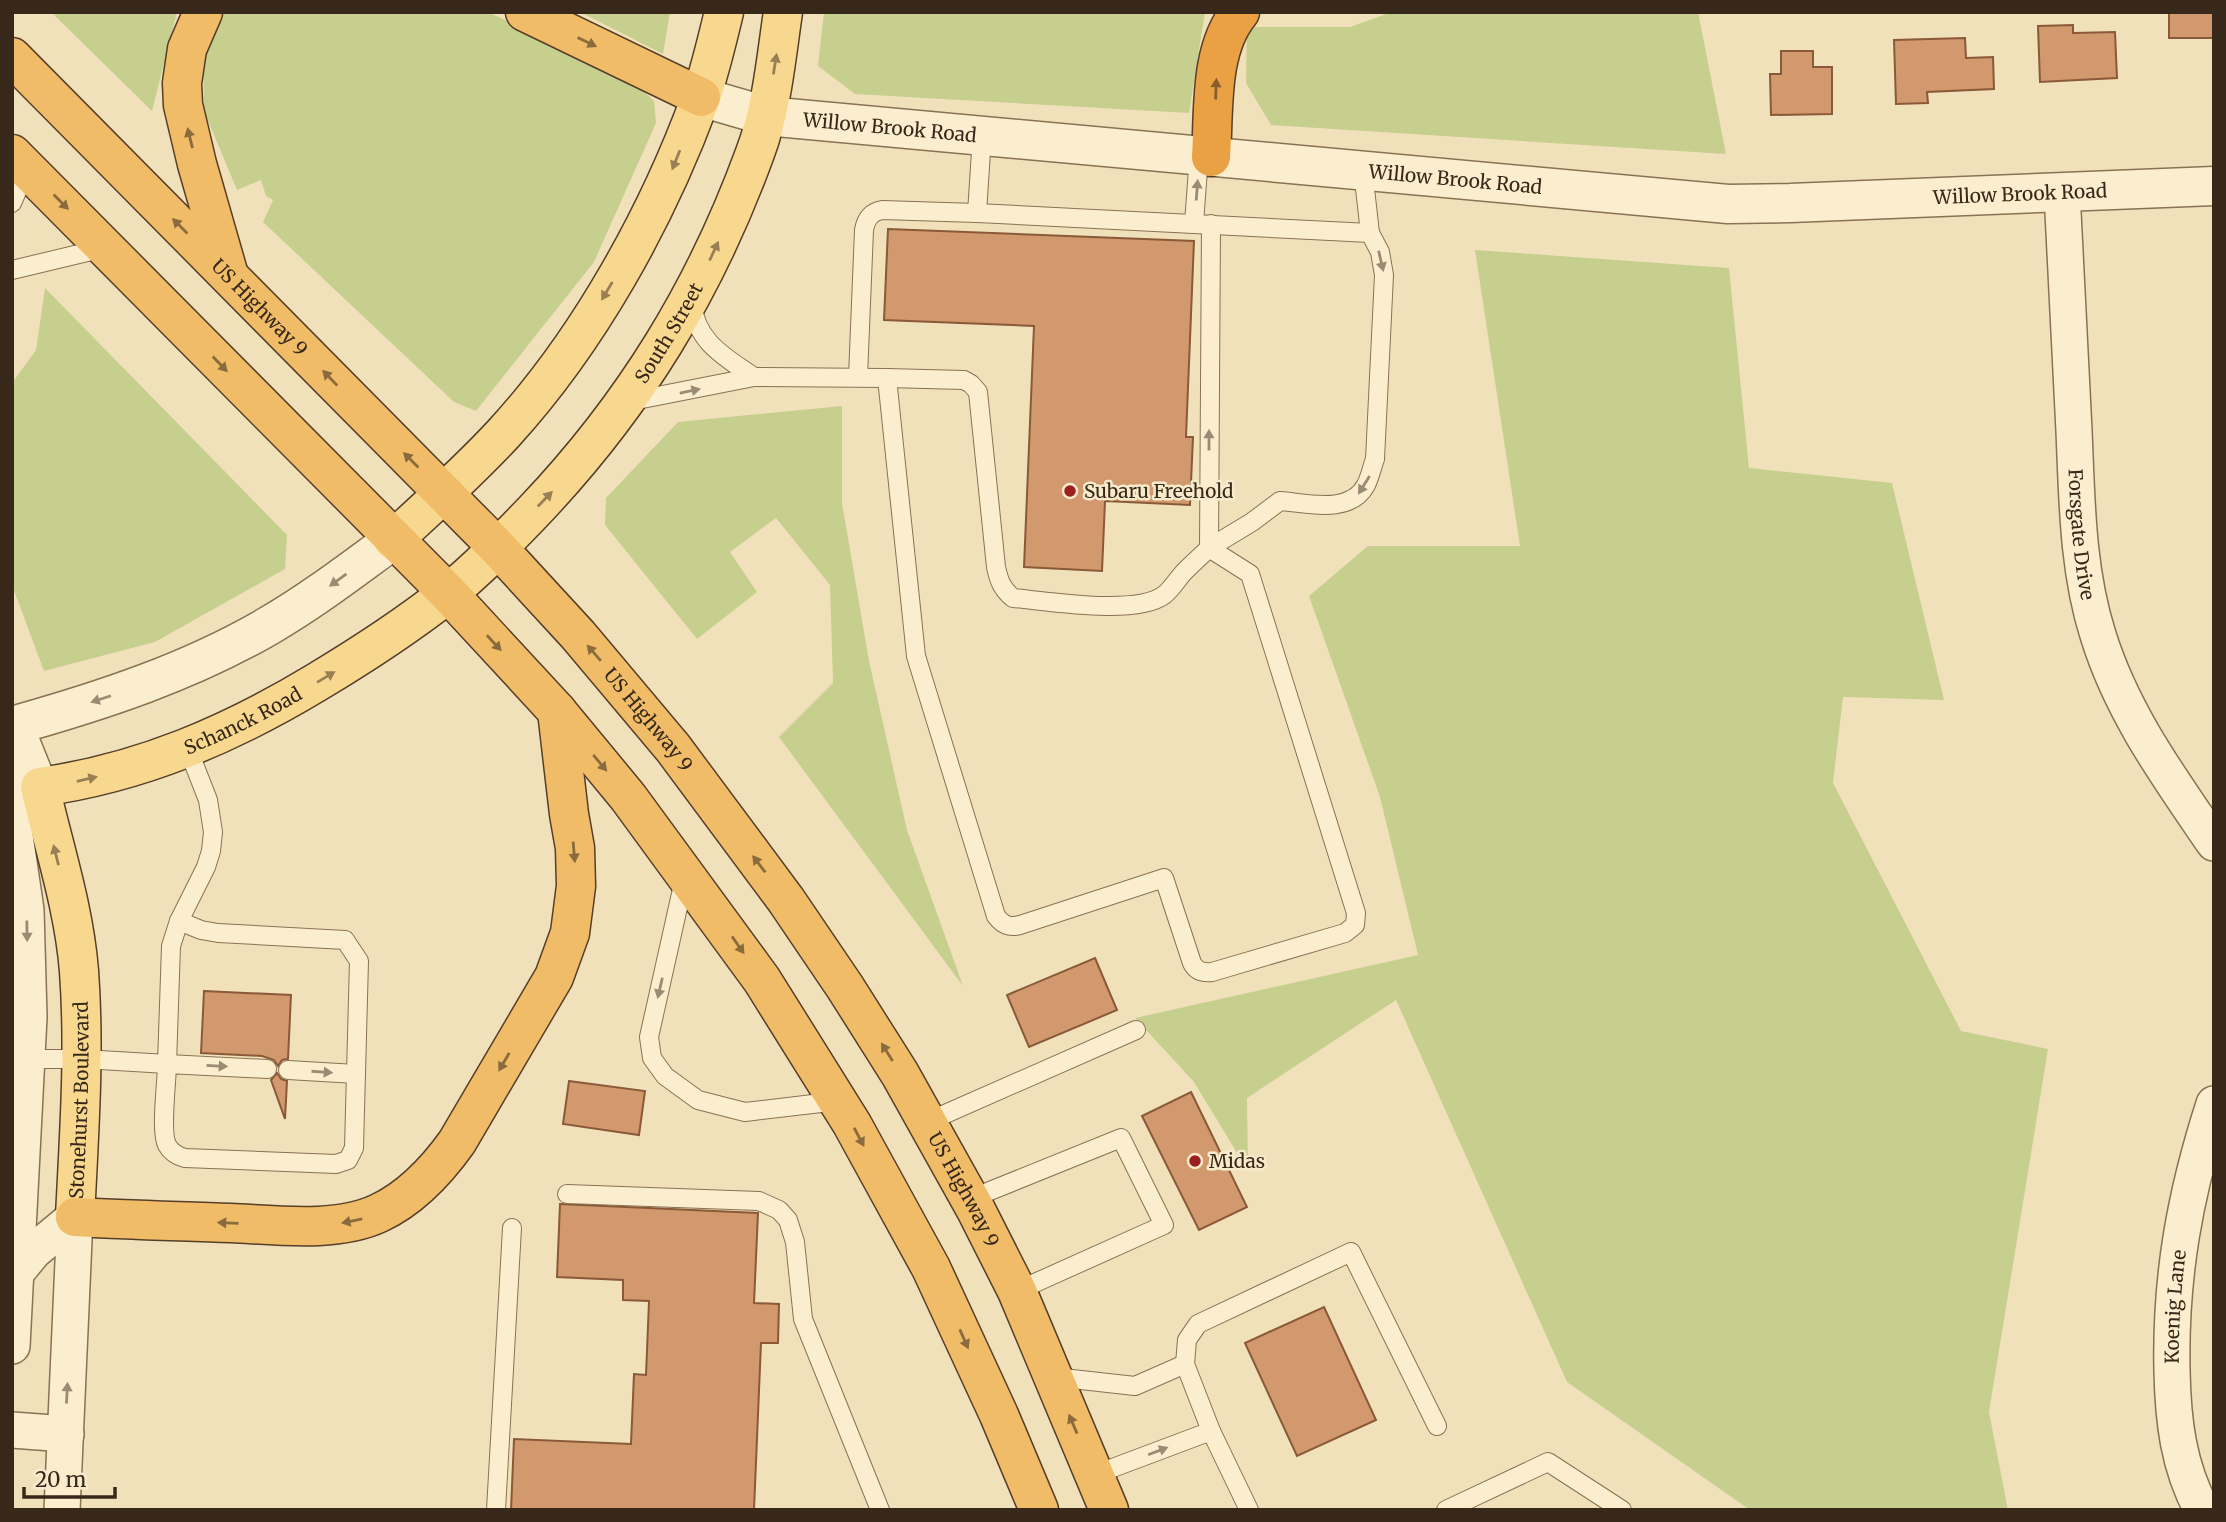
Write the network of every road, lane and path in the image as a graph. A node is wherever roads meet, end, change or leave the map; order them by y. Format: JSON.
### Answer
{"nodes":[{"id":1,"x":203,"y":12,"type":"edge"},
{"id":2,"x":525,"y":12,"type":"edge"},
{"id":3,"x":724,"y":12,"type":"edge"},
{"id":4,"x":783,"y":12,"type":"edge"},
{"id":5,"x":1240,"y":12,"type":"edge"},
{"id":6,"x":12,"y":57,"type":"edge"},
{"id":7,"x":701,"y":97,"type":"junction"},
{"id":8,"x":766,"y":116,"type":"junction"},
{"id":9,"x":982,"y":136,"type":"junction"},
{"id":10,"x":1205,"y":156,"type":"junction"},
{"id":11,"x":19,"y":161,"type":"edge"},
{"id":12,"x":1363,"y":171,"type":"junction"},
{"id":13,"x":2214,"y":186,"type":"edge"},
{"id":14,"x":2062,"y":192,"type":"junction"},
{"id":15,"x":12,"y":203,"type":"edge"},
{"id":16,"x":977,"y":213,"type":"junction"},
{"id":17,"x":1203,"y":224,"type":"junction"},
{"id":18,"x":1370,"y":233,"type":"junction"},
{"id":19,"x":106,"y":247,"type":"junction"},
{"id":20,"x":12,"y":270,"type":"edge"},
{"id":21,"x":229,"y":274,"type":"junction"},
{"id":22,"x":692,"y":298,"type":"junction"},
{"id":23,"x":754,"y":377,"type":"junction"},
{"id":24,"x":858,"y":377,"type":"junction"},
{"id":25,"x":887,"y":378,"type":"junction"},
{"id":26,"x":625,"y":402,"type":"junction"},
{"id":27,"x":444,"y":494,"type":"junction"},
{"id":28,"x":393,"y":540,"type":"junction"},
{"id":29,"x":498,"y":548,"type":"junction"},
{"id":30,"x":1209,"y":548,"type":"junction"},
{"id":31,"x":448,"y":593,"type":"junction"},
{"id":32,"x":556,"y":711,"type":"junction"},
{"id":33,"x":13,"y":730,"type":"edge"},
{"id":34,"x":188,"y":749,"type":"junction"},
{"id":35,"x":26,"y":788,"type":"edge"},
{"id":36,"x":12,"y":815,"type":"edge"},
{"id":37,"x":2214,"y":843,"type":"edge"},
{"id":38,"x":686,"y":873,"type":"junction"},
{"id":39,"x":179,"y":921,"type":"junction"},
{"id":40,"x":1136,"y":1030,"type":"dead end"},
{"id":41,"x":83,"y":1059,"type":"junction"},
{"id":42,"x":19,"y":1060,"type":"edge"},
{"id":43,"x":167,"y":1064,"type":"junction"},
{"id":44,"x":267,"y":1069,"type":"dead end"},
{"id":45,"x":288,"y":1070,"type":"dead end"},
{"id":46,"x":356,"y":1074,"type":"junction"},
{"id":47,"x":838,"y":1101,"type":"junction"},
{"id":48,"x":2214,"y":1104,"type":"edge"},
{"id":49,"x":927,"y":1122,"type":"junction"},
{"id":50,"x":567,"y":1194,"type":"dead end"},
{"id":51,"x":970,"y":1199,"type":"junction"},
{"id":52,"x":75,"y":1217,"type":"junction"},
{"id":53,"x":512,"y":1228,"type":"dead end"},
{"id":54,"x":15,"y":1274,"type":"junction"},
{"id":55,"x":1017,"y":1291,"type":"junction"},
{"id":56,"x":12,"y":1346,"type":"edge"},
{"id":57,"x":1185,"y":1364,"type":"junction"},
{"id":58,"x":1053,"y":1376,"type":"junction"},
{"id":59,"x":1437,"y":1426,"type":"dead end"},
{"id":60,"x":12,"y":1430,"type":"edge"},
{"id":61,"x":1211,"y":1431,"type":"junction"},
{"id":62,"x":66,"y":1434,"type":"junction"},
{"id":63,"x":1094,"y":1475,"type":"junction"},
{"id":64,"x":62,"y":1510,"type":"edge"},
{"id":65,"x":496,"y":1510,"type":"edge"},
{"id":66,"x":880,"y":1510,"type":"edge"},
{"id":67,"x":1039,"y":1510,"type":"edge"},
{"id":68,"x":1109,"y":1510,"type":"edge"},
{"id":69,"x":1249,"y":1510,"type":"edge"},
{"id":70,"x":1446,"y":1510,"type":"edge"},
{"id":71,"x":1622,"y":1510,"type":"edge"},
{"id":72,"x":2202,"y":1510,"type":"edge"}],
"edges":[{"from":21,"to":1,"type":"highway","one_way":true},
{"from":2,"to":7,"type":"highway","one_way":true},
{"from":3,"to":7,"type":"main road"},
{"from":8,"to":4,"type":"main road","name":"South Street","one_way":true},
{"from":10,"to":5,"type":"highway","one_way":true},
{"from":21,"to":6,"type":"highway","name":"US Highway 9","one_way":true},
{"from":7,"to":8,"type":"street","name":"Willow Brook Road"},
{"from":7,"to":27,"type":"main road","one_way":true},
{"from":8,"to":9,"type":"street","name":"Willow Brook Road"},
{"from":22,"to":8,"type":"main road","name":"South Street","one_way":true},
{"from":9,"to":10,"type":"street","name":"Willow Brook Road"},
{"from":9,"to":16,"type":"lane"},
{"from":10,"to":12,"type":"street","name":"Willow Brook Road"},
{"from":17,"to":10,"type":"lane","one_way":true},
{"from":11,"to":15,"type":"lane"},
{"from":11,"to":19,"type":"highway","one_way":true},
{"from":12,"to":14,"type":"street","name":"Willow Brook Road"},
{"from":12,"to":18,"type":"lane"},
{"from":13,"to":14,"type":"street","name":"Willow Brook Road"},
{"from":14,"to":37,"type":"street","name":"Forsgate Drive"},
{"from":16,"to":17,"type":"lane"},
{"from":16,"to":24,"type":"lane"},
{"from":17,"to":18,"type":"lane"},
{"from":30,"to":17,"type":"lane","one_way":true},
{"from":18,"to":30,"type":"lane","one_way":true},
{"from":19,"to":20,"type":"lane"},
{"from":19,"to":28,"type":"highway","one_way":true},
{"from":27,"to":21,"type":"highway","name":"US Highway 9","one_way":true},
{"from":22,"to":23,"type":"lane"},
{"from":22,"to":26,"type":"main road","name":"South Street"},
{"from":23,"to":24,"type":"lane"},
{"from":26,"to":23,"type":"lane","one_way":true},
{"from":24,"to":25,"type":"lane"},
{"from":25,"to":30,"type":"lane"},
{"from":25,"to":30,"type":"lane"},
{"from":29,"to":26,"type":"main road","name":"South Street","one_way":true},
{"from":27,"to":28,"type":"main road"},
{"from":27,"to":29,"type":"highway","name":"US Highway 9"},
{"from":28,"to":31,"type":"highway"},
{"from":28,"to":33,"type":"street","one_way":true},
{"from":29,"to":31,"type":"main road","name":"South Street"},
{"from":49,"to":29,"type":"highway","name":"US Highway 9","one_way":true},
{"from":31,"to":32,"type":"highway","one_way":true},
{"from":34,"to":31,"type":"main road","name":"Schanck Road","one_way":true},
{"from":32,"to":38,"type":"highway","one_way":true},
{"from":32,"to":52,"type":"highway","one_way":true},
{"from":33,"to":35,"type":"street","name":"Stonehurst Boulevard"},
{"from":35,"to":34,"type":"main road","name":"Schanck Road","one_way":true},
{"from":34,"to":39,"type":"lane"},
{"from":41,"to":35,"type":"main road","name":"Stonehurst Boulevard","one_way":true},
{"from":36,"to":42,"type":"street","one_way":true},
{"from":38,"to":47,"type":"highway","one_way":true},
{"from":38,"to":47,"type":"lane","one_way":true},
{"from":39,"to":43,"type":"lane"},
{"from":39,"to":46,"type":"lane"},
{"from":40,"to":49,"type":"lane"},
{"from":41,"to":42,"type":"lane"},
{"from":41,"to":43,"type":"lane"},
{"from":41,"to":52,"type":"main road","name":"Stonehurst Boulevard"},
{"from":42,"to":54,"type":"street"},
{"from":43,"to":44,"type":"lane","one_way":true},
{"from":43,"to":46,"type":"lane"},
{"from":45,"to":46,"type":"lane","one_way":true},
{"from":47,"to":67,"type":"highway","one_way":true},
{"from":48,"to":72,"type":"street","name":"Koenig Lane"},
{"from":49,"to":51,"type":"highway","name":"US Highway 9"},
{"from":50,"to":66,"type":"lane"},
{"from":51,"to":55,"type":"highway","name":"US Highway 9"},
{"from":51,"to":55,"type":"lane"},
{"from":52,"to":54,"type":"street"},
{"from":62,"to":52,"type":"street","name":"Stonehurst Boulevard","one_way":true},
{"from":53,"to":65,"type":"lane"},
{"from":54,"to":56,"type":"street"},
{"from":55,"to":58,"type":"highway","name":"US Highway 9"},
{"from":57,"to":58,"type":"lane"},
{"from":57,"to":59,"type":"lane"},
{"from":57,"to":61,"type":"lane"},
{"from":63,"to":58,"type":"highway","name":"US Highway 9","one_way":true},
{"from":60,"to":62,"type":"street"},
{"from":63,"to":61,"type":"lane","one_way":true},
{"from":61,"to":69,"type":"lane"},
{"from":62,"to":64,"type":"street","name":"Stonehurst Boulevard"},
{"from":63,"to":68,"type":"highway","name":"US Highway 9"},
{"from":70,"to":71,"type":"lane"}]}
